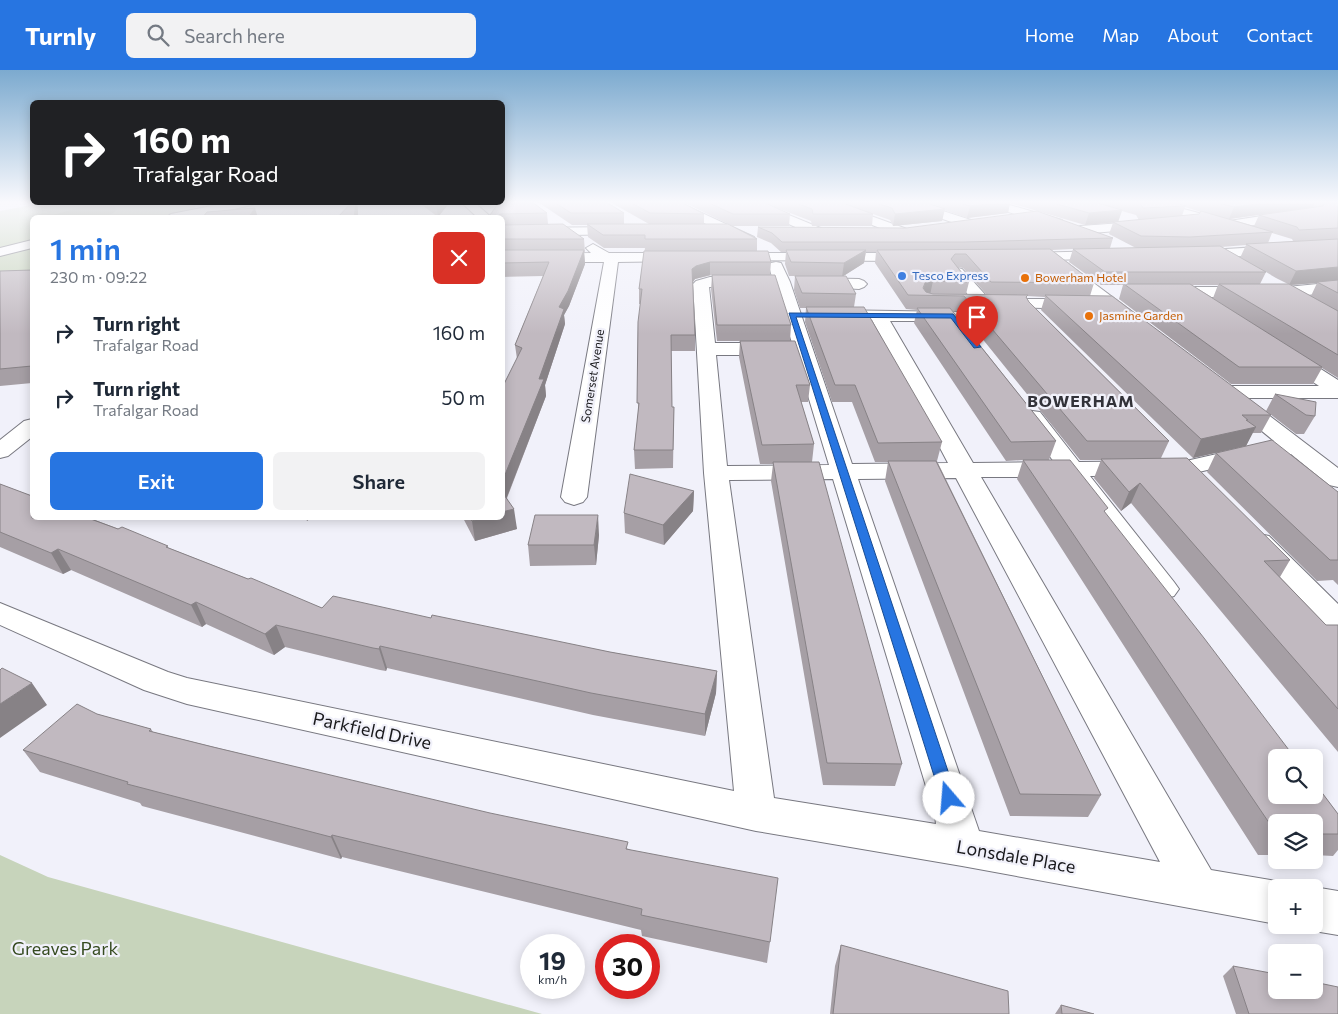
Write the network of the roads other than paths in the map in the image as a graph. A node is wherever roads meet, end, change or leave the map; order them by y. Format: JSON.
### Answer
{"nodes":[{"id":1,"x":24,"y":246,"type":"edge"},
{"id":2,"x":590,"y":246,"type":"edge"},
{"id":3,"x":761,"y":246,"type":"edge"},
{"id":4,"x":803,"y":246,"type":"edge"},
{"id":5,"x":1292,"y":246,"type":"edge"},
{"id":6,"x":1337,"y":246,"type":"edge"},
{"id":7,"x":1298,"y":248,"type":"junction"},
{"id":8,"x":0,"y":252,"type":"edge"},
{"id":9,"x":1219,"y":254,"type":"junction"},
{"id":10,"x":1121,"y":255,"type":"edge"},
{"id":11,"x":1177,"y":255,"type":"edge"},
{"id":12,"x":1050,"y":256,"type":"junction"},
{"id":13,"x":606,"y":257,"type":"junction"},
{"id":14,"x":698,"y":257,"type":"edge"},
{"id":15,"x":718,"y":257,"type":"edge"},
{"id":16,"x":1012,"y":257,"type":"edge"},
{"id":17,"x":505,"y":258,"type":"edge"},
{"id":18,"x":924,"y":258,"type":"edge"},
{"id":19,"x":779,"y":263,"type":"junction"},
{"id":20,"x":1244,"y":268,"type":"edge"},
{"id":21,"x":957,"y":272,"type":"edge"},
{"id":22,"x":1261,"y":278,"type":"edge"},
{"id":23,"x":859,"y":284,"type":"dead end"},
{"id":24,"x":1338,"y":287,"type":"edge"},
{"id":25,"x":1151,"y":292,"type":"edge"},
{"id":26,"x":1188,"y":292,"type":"junction"},
{"id":27,"x":1287,"y":292,"type":"junction"},
{"id":28,"x":921,"y":302,"type":"edge"},
{"id":29,"x":983,"y":302,"type":"junction"},
{"id":30,"x":1119,"y":303,"type":"junction"},
{"id":31,"x":1312,"y":306,"type":"edge"},
{"id":32,"x":1213,"y":308,"type":"edge"},
{"id":33,"x":960,"y":313,"type":"junction"},
{"id":34,"x":792,"y":315,"type":"junction"},
{"id":35,"x":878,"y":315,"type":"junction"},
{"id":36,"x":1144,"y":329,"type":"edge"},
{"id":37,"x":1271,"y":346,"type":"edge"},
{"id":38,"x":708,"y":349,"type":"junction"},
{"id":39,"x":803,"y":349,"type":"junction"},
{"id":40,"x":1338,"y":390,"type":"edge"},
{"id":41,"x":1019,"y":401,"type":"edge"},
{"id":42,"x":30,"y":428,"type":"edge"},
{"id":43,"x":1165,"y":447,"type":"edge"},
{"id":44,"x":0,"y":451,"type":"edge"},
{"id":45,"x":1305,"y":454,"type":"junction"},
{"id":46,"x":1338,"y":461,"type":"edge"},
{"id":47,"x":1186,"y":468,"type":"junction"},
{"id":48,"x":964,"y":470,"type":"junction"},
{"id":49,"x":1073,"y":470,"type":"junction"},
{"id":50,"x":842,"y":471,"type":"junction"},
{"id":51,"x":716,"y":473,"type":"junction"},
{"id":52,"x":1338,"y":480,"type":"edge"},
{"id":53,"x":1207,"y":489,"type":"edge"},
{"id":54,"x":574,"y":497,"type":"dead end"},
{"id":55,"x":1241,"y":524,"type":"edge"},
{"id":56,"x":1180,"y":610,"type":"edge"},
{"id":57,"x":0,"y":613,"type":"edge"},
{"id":58,"x":1338,"y":622,"type":"edge"},
{"id":59,"x":756,"y":814,"type":"junction"},
{"id":60,"x":962,"y":847,"type":"junction"},
{"id":61,"x":1198,"y":890,"type":"junction"},
{"id":62,"x":1268,"y":902,"type":"edge"},
{"id":63,"x":1323,"y":910,"type":"edge"},
{"id":64,"x":1338,"y":913,"type":"edge"}],
"edges":[{"from":1,"to":8,"type":"street"},
{"from":2,"to":13,"type":"street"},
{"from":3,"to":19,"type":"street"},
{"from":4,"to":19,"type":"street"},
{"from":5,"to":7,"type":"street"},
{"from":6,"to":7,"type":"street"},
{"from":7,"to":9,"type":"street"},
{"from":9,"to":11,"type":"street"},
{"from":9,"to":20,"type":"street"},
{"from":10,"to":12,"type":"street"},
{"from":12,"to":16,"type":"street"},
{"from":12,"to":30,"type":"street"},
{"from":13,"to":14,"type":"street"},
{"from":13,"to":17,"type":"street"},
{"from":13,"to":54,"type":"street","name":"Somerset Avenue"},
{"from":15,"to":19,"type":"street"},
{"from":18,"to":19,"type":"street"},
{"from":19,"to":23,"type":"street"},
{"from":19,"to":34,"type":"street"},
{"from":19,"to":38,"type":"street"},
{"from":21,"to":29,"type":"street"},
{"from":22,"to":27,"type":"street"},
{"from":24,"to":27,"type":"street"},
{"from":25,"to":26,"type":"street"},
{"from":26,"to":27,"type":"street"},
{"from":26,"to":32,"type":"street"},
{"from":27,"to":31,"type":"street"},
{"from":28,"to":33,"type":"street"},
{"from":29,"to":30,"type":"street"},
{"from":29,"to":33,"type":"street"},
{"from":30,"to":33,"type":"street"},
{"from":30,"to":36,"type":"street"},
{"from":33,"to":35,"type":"street"},
{"from":34,"to":35,"type":"street"},
{"from":34,"to":39,"type":"street"},
{"from":35,"to":48,"type":"street"},
{"from":37,"to":40,"type":"street"},
{"from":38,"to":39,"type":"street"},
{"from":38,"to":51,"type":"street"},
{"from":39,"to":50,"type":"street"},
{"from":40,"to":45,"type":"street"},
{"from":41,"to":49,"type":"street"},
{"from":42,"to":44,"type":"street"},
{"from":43,"to":47,"type":"street"},
{"from":45,"to":46,"type":"street"},
{"from":45,"to":47,"type":"street"},
{"from":45,"to":52,"type":"street"},
{"from":47,"to":49,"type":"street"},
{"from":47,"to":53,"type":"street"},
{"from":48,"to":49,"type":"street"},
{"from":48,"to":50,"type":"street"},
{"from":48,"to":61,"type":"street"},
{"from":49,"to":56,"type":"street"},
{"from":50,"to":51,"type":"street"},
{"from":50,"to":60,"type":"street"},
{"from":51,"to":59,"type":"street"},
{"from":55,"to":58,"type":"street"},
{"from":57,"to":59,"type":"street","name":"Parkfield Drive"},
{"from":59,"to":60,"type":"street","name":"Lonsdale Place"},
{"from":60,"to":61,"type":"street","name":"Lonsdale Place"},
{"from":61,"to":62,"type":"street","name":"Lonsdale Place"},
{"from":63,"to":64,"type":"street"}]}
